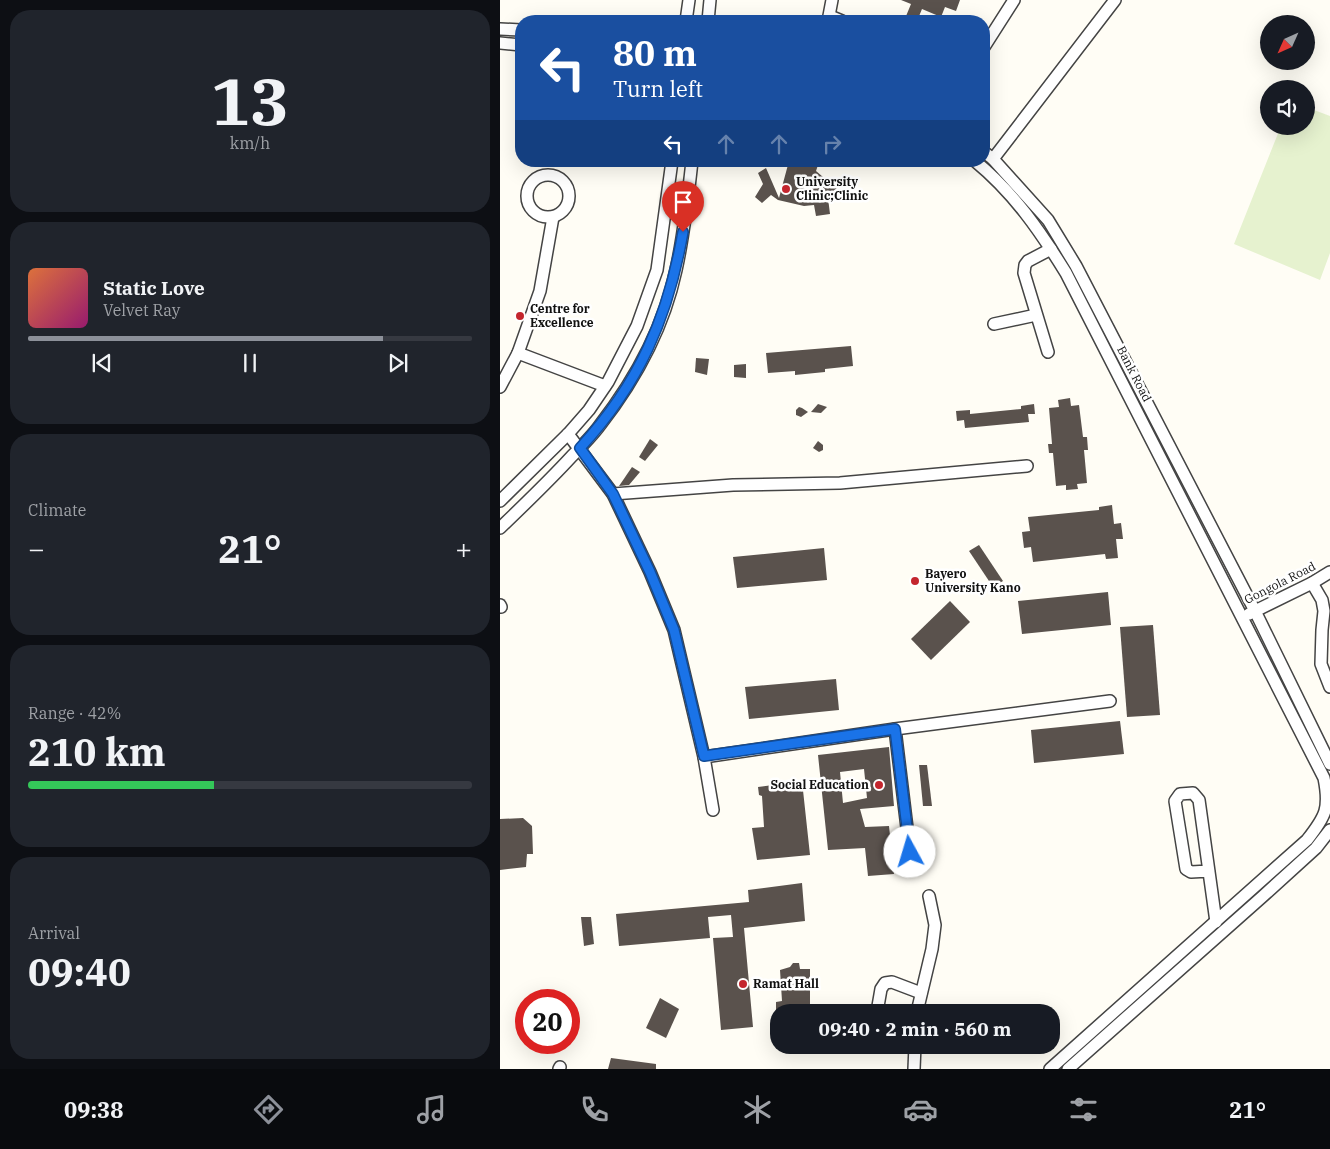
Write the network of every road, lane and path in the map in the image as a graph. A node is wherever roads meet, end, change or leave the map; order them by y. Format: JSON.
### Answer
{"nodes":[{"id":1,"x":689,"y":0,"type":"edge"},
{"id":2,"x":710,"y":0,"type":"edge"},
{"id":3,"x":832,"y":0,"type":"edge"},
{"id":4,"x":1014,"y":0,"type":"edge"},
{"id":5,"x":1115,"y":0,"type":"edge"},
{"id":6,"x":687,"y":15,"type":"edge"},
{"id":7,"x":709,"y":15,"type":"edge"},
{"id":8,"x":830,"y":15,"type":"edge"},
{"id":9,"x":500,"y":29,"type":"edge"},
{"id":10,"x":515,"y":30,"type":"edge"},
{"id":11,"x":990,"y":38,"type":"edge"},
{"id":12,"x":500,"y":43,"type":"edge"},
{"id":13,"x":515,"y":44,"type":"edge"},
{"id":14,"x":990,"y":154,"type":"edge"},
{"id":15,"x":990,"y":158,"type":"edge"},
{"id":16,"x":671,"y":167,"type":"edge"},
{"id":17,"x":691,"y":167,"type":"edge"},
{"id":18,"x":981,"y":167,"type":"edge"},
{"id":19,"x":553,"y":217,"type":"dead end"},
{"id":20,"x":1051,"y":249,"type":"junction"},
{"id":21,"x":1036,"y":315,"type":"junction"},
{"id":22,"x":994,"y":324,"type":"dead end"},
{"id":23,"x":1048,"y":352,"type":"dead end"},
{"id":24,"x":518,"y":353,"type":"junction"},
{"id":25,"x":605,"y":386,"type":"junction"},
{"id":26,"x":500,"y":387,"type":"edge"},
{"id":27,"x":568,"y":434,"type":"junction"},
{"id":28,"x":580,"y":448,"type":"junction"},
{"id":29,"x":1027,"y":466,"type":"dead end"},
{"id":30,"x":613,"y":494,"type":"junction"},
{"id":31,"x":500,"y":501,"type":"edge"},
{"id":32,"x":500,"y":528,"type":"edge"},
{"id":33,"x":1330,"y":572,"type":"edge"},
{"id":34,"x":1312,"y":583,"type":"junction"},
{"id":35,"x":1255,"y":611,"type":"junction"},
{"id":36,"x":1243,"y":618,"type":"junction"},
{"id":37,"x":1330,"y":687,"type":"edge"},
{"id":38,"x":1110,"y":701,"type":"dead end"},
{"id":39,"x":895,"y":729,"type":"junction"},
{"id":40,"x":704,"y":756,"type":"junction"},
{"id":41,"x":1330,"y":764,"type":"edge"},
{"id":42,"x":713,"y":810,"type":"dead end"},
{"id":43,"x":1330,"y":830,"type":"edge"},
{"id":44,"x":912,"y":870,"type":"dead end"},
{"id":45,"x":1209,"y":871,"type":"junction"},
{"id":46,"x":929,"y":896,"type":"dead end"},
{"id":47,"x":1216,"y":922,"type":"junction"},
{"id":48,"x":921,"y":993,"type":"junction"},
{"id":49,"x":878,"y":1004,"type":"edge"},
{"id":50,"x":919,"y":1004,"type":"edge"},
{"id":51,"x":915,"y":1054,"type":"edge"},
{"id":52,"x":914,"y":1069,"type":"edge"},
{"id":53,"x":1050,"y":1069,"type":"edge"},
{"id":54,"x":1068,"y":1069,"type":"edge"}],
"edges":[{"from":1,"to":6,"type":"street"},
{"from":2,"to":7,"type":"street"},
{"from":3,"to":8,"type":"street"},
{"from":4,"to":11,"type":"street"},
{"from":5,"to":14,"type":"street"},
{"from":9,"to":10,"type":"street"},
{"from":12,"to":13,"type":"street"},
{"from":15,"to":35,"type":"street"},
{"from":16,"to":25,"type":"street"},
{"from":17,"to":28,"type":"street"},
{"from":18,"to":20,"type":"street","name":"Bank Road"},
{"from":19,"to":24,"type":"street"},
{"from":20,"to":21,"type":"street"},
{"from":20,"to":36,"type":"street","name":"Bank Road"},
{"from":21,"to":22,"type":"street"},
{"from":21,"to":23,"type":"street"},
{"from":24,"to":25,"type":"street"},
{"from":24,"to":26,"type":"street"},
{"from":25,"to":27,"type":"street"},
{"from":27,"to":28,"type":"street"},
{"from":27,"to":31,"type":"street"},
{"from":28,"to":30,"type":"street"},
{"from":28,"to":32,"type":"street"},
{"from":29,"to":30,"type":"street"},
{"from":30,"to":40,"type":"street"},
{"from":33,"to":34,"type":"street","name":"Gongola Road"},
{"from":34,"to":35,"type":"street","name":"Gongola Road"},
{"from":34,"to":37,"type":"street"},
{"from":35,"to":36,"type":"street","name":"Gongola Road"},
{"from":35,"to":41,"type":"street"},
{"from":36,"to":47,"type":"street","name":"Bank Road"},
{"from":38,"to":39,"type":"street"},
{"from":39,"to":40,"type":"street"},
{"from":39,"to":44,"type":"street"},
{"from":40,"to":42,"type":"street"},
{"from":43,"to":54,"type":"street"},
{"from":45,"to":45,"type":"street"},
{"from":45,"to":47,"type":"street"},
{"from":46,"to":48,"type":"street"},
{"from":47,"to":53,"type":"street","name":"Bank Road"},
{"from":48,"to":49,"type":"street"},
{"from":48,"to":50,"type":"street"},
{"from":51,"to":52,"type":"street"}]}
